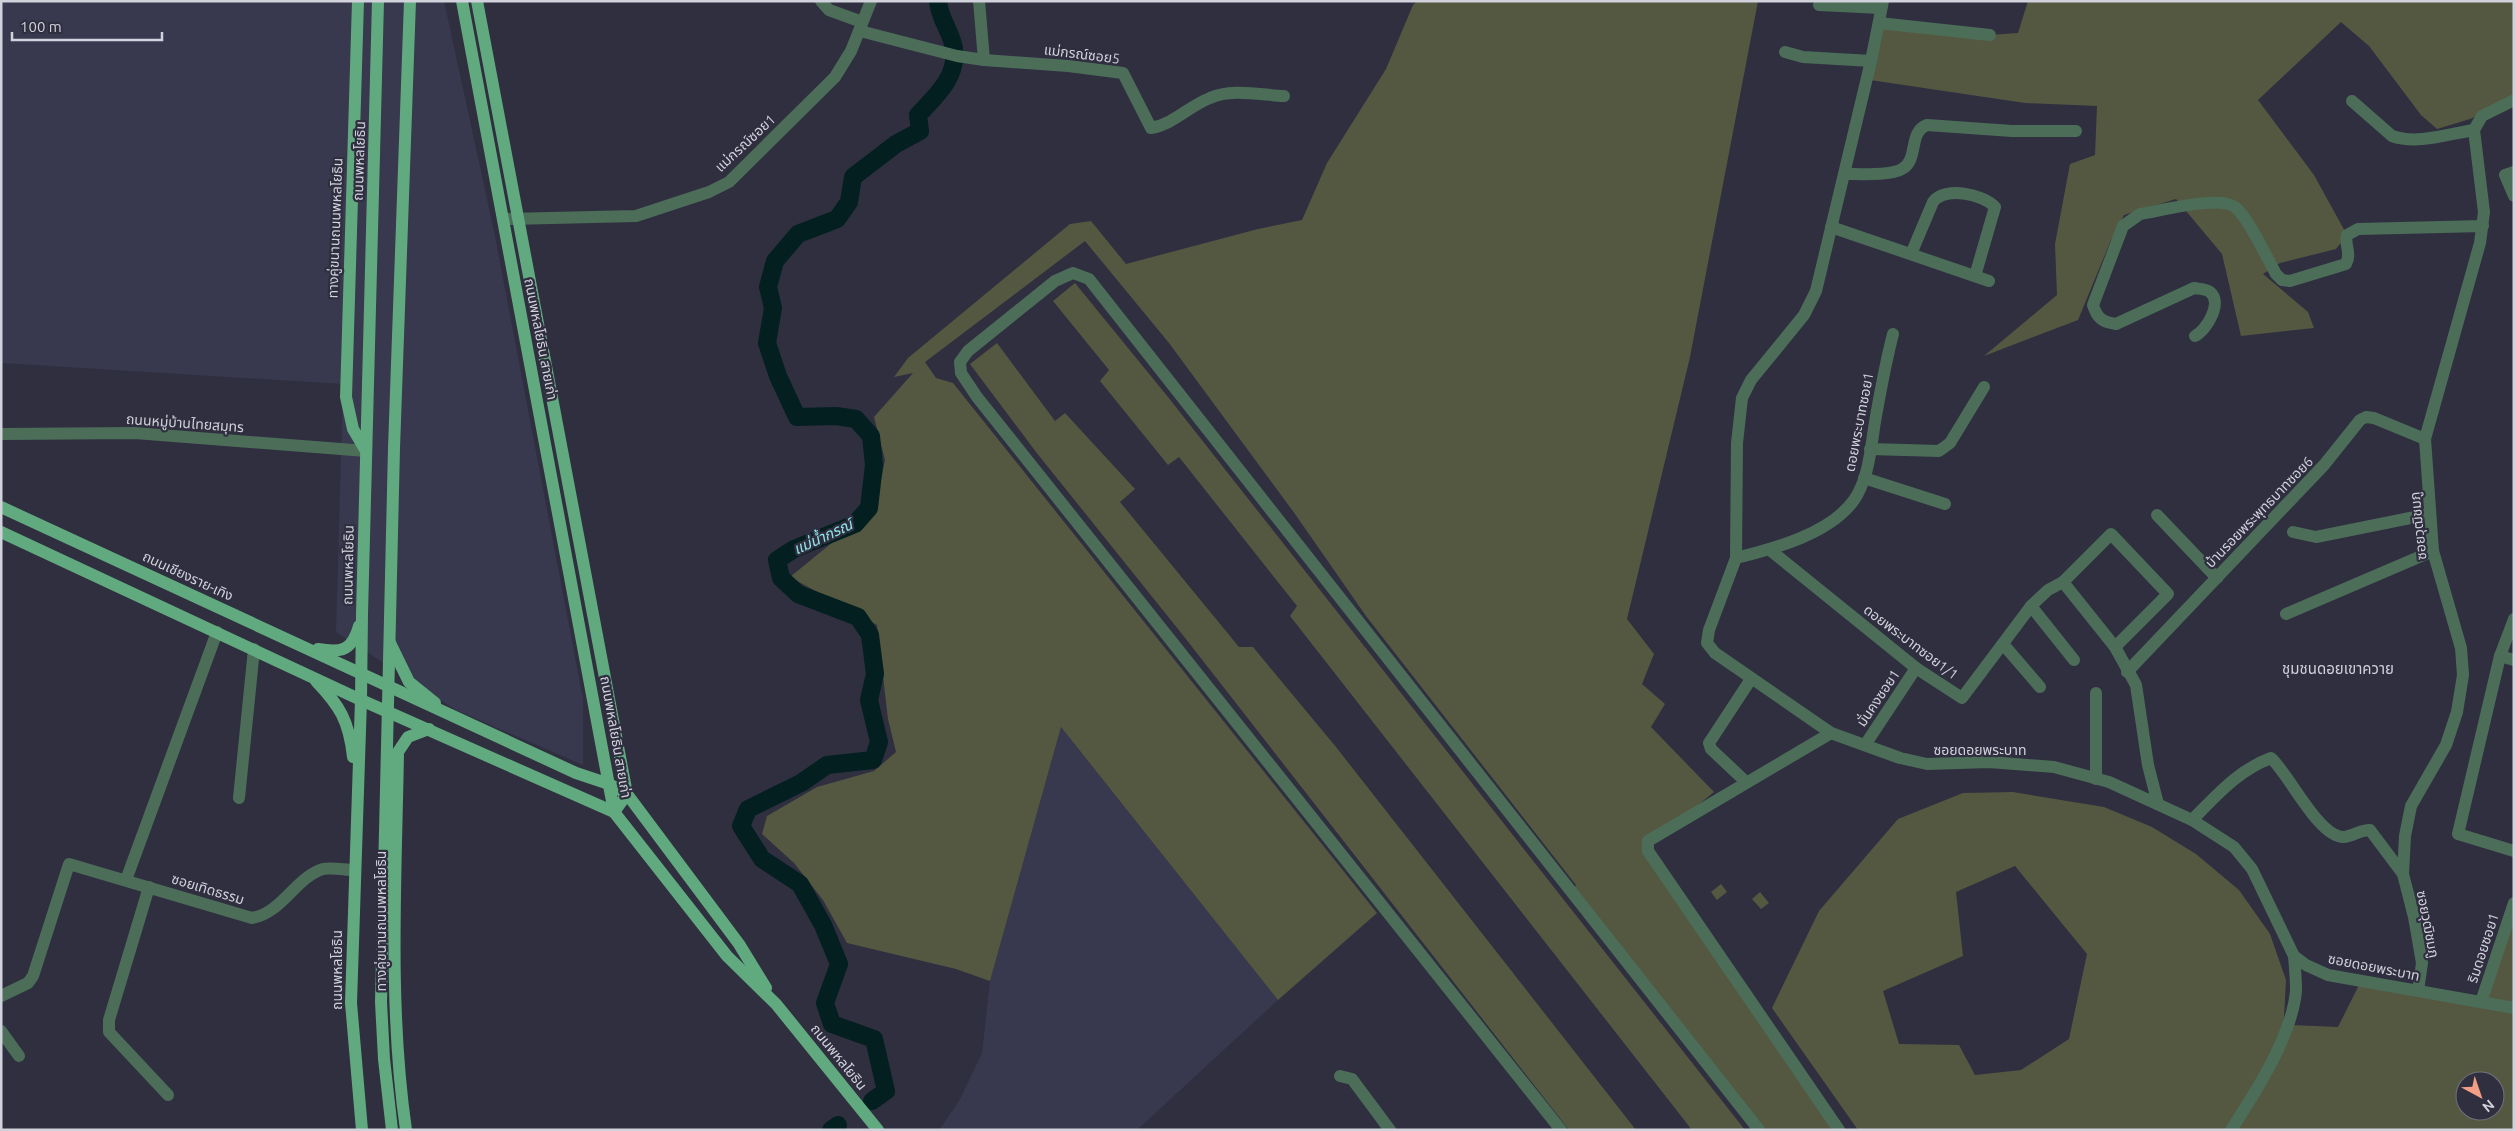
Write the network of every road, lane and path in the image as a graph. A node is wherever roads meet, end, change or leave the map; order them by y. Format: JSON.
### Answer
{"nodes":[{"id":1,"x":358,"y":1,"type":"edge"},
{"id":2,"x":378,"y":1,"type":"edge"},
{"id":3,"x":410,"y":1,"type":"edge"},
{"id":4,"x":462,"y":1,"type":"edge"},
{"id":5,"x":477,"y":1,"type":"edge"},
{"id":6,"x":821,"y":1,"type":"edge"},
{"id":7,"x":871,"y":1,"type":"edge"},
{"id":8,"x":979,"y":1,"type":"edge"},
{"id":9,"x":1819,"y":5,"type":"dead end"},
{"id":10,"x":1882,"y":5,"type":"edge"},
{"id":11,"x":1879,"y":22,"type":"junction"},
{"id":12,"x":861,"y":27,"type":"junction"},
{"id":13,"x":1990,"y":36,"type":"dead end"},
{"id":14,"x":1785,"y":52,"type":"dead end"},
{"id":15,"x":984,"y":60,"type":"junction"},
{"id":16,"x":1871,"y":61,"type":"junction"},
{"id":17,"x":1284,"y":96,"type":"dead end"},
{"id":18,"x":2514,"y":100,"type":"edge"},
{"id":19,"x":2352,"y":101,"type":"dead end"},
{"id":20,"x":2474,"y":130,"type":"junction"},
{"id":21,"x":2076,"y":131,"type":"dead end"},
{"id":22,"x":2514,"y":172,"type":"edge"},
{"id":23,"x":1844,"y":174,"type":"junction"},
{"id":24,"x":2514,"y":196,"type":"edge"},
{"id":25,"x":519,"y":217,"type":"junction"},
{"id":26,"x":504,"y":219,"type":"junction"},
{"id":27,"x":2483,"y":226,"type":"junction"},
{"id":28,"x":1831,"y":227,"type":"junction"},
{"id":29,"x":1911,"y":254,"type":"junction"},
{"id":30,"x":1974,"y":276,"type":"junction"},
{"id":31,"x":1989,"y":281,"type":"dead end"},
{"id":32,"x":1893,"y":334,"type":"dead end"},
{"id":33,"x":2195,"y":336,"type":"dead end"},
{"id":34,"x":1984,"y":387,"type":"dead end"},
{"id":35,"x":1,"y":434,"type":"edge"},
{"id":36,"x":2425,"y":439,"type":"junction"},
{"id":37,"x":1870,"y":449,"type":"junction"},
{"id":38,"x":366,"y":451,"type":"junction"},
{"id":39,"x":1864,"y":478,"type":"junction"},
{"id":40,"x":1945,"y":504,"type":"dead end"},
{"id":41,"x":1,"y":507,"type":"edge"},
{"id":42,"x":2430,"y":514,"type":"junction"},
{"id":43,"x":2157,"y":515,"type":"dead end"},
{"id":44,"x":1,"y":532,"type":"edge"},
{"id":45,"x":2293,"y":532,"type":"dead end"},
{"id":46,"x":1770,"y":550,"type":"junction"},
{"id":47,"x":2433,"y":551,"type":"junction"},
{"id":48,"x":1736,"y":558,"type":"junction"},
{"id":49,"x":2217,"y":578,"type":"junction"},
{"id":50,"x":2063,"y":582,"type":"junction"},
{"id":51,"x":2031,"y":606,"type":"junction"},
{"id":52,"x":362,"y":614,"type":"junction"},
{"id":53,"x":2286,"y":614,"type":"dead end"},
{"id":54,"x":2514,"y":619,"type":"edge"},
{"id":55,"x":217,"y":632,"type":"junction"},
{"id":56,"x":389,"y":640,"type":"junction"},
{"id":57,"x":2003,"y":644,"type":"junction"},
{"id":58,"x":306,"y":647,"type":"junction"},
{"id":59,"x":2115,"y":647,"type":"junction"},
{"id":60,"x":254,"y":649,"type":"junction"},
{"id":61,"x":2500,"y":656,"type":"junction"},
{"id":62,"x":2074,"y":660,"type":"dead end"},
{"id":63,"x":2514,"y":660,"type":"edge"},
{"id":64,"x":1916,"y":668,"type":"junction"},
{"id":65,"x":2127,"y":672,"type":"junction"},
{"id":66,"x":362,"y":673,"type":"junction"},
{"id":67,"x":309,"y":674,"type":"junction"},
{"id":68,"x":1751,"y":679,"type":"junction"},
{"id":69,"x":388,"y":686,"type":"junction"},
{"id":70,"x":2040,"y":687,"type":"dead end"},
{"id":71,"x":2096,"y":693,"type":"dead end"},
{"id":72,"x":362,"y":700,"type":"junction"},
{"id":73,"x":387,"y":710,"type":"junction"},
{"id":74,"x":452,"y":716,"type":"junction"},
{"id":75,"x":429,"y":729,"type":"junction"},
{"id":76,"x":1831,"y":732,"type":"junction"},
{"id":77,"x":1865,"y":744,"type":"junction"},
{"id":78,"x":604,"y":751,"type":"junction"},
{"id":79,"x":576,"y":774,"type":"junction"},
{"id":80,"x":2096,"y":779,"type":"junction"},
{"id":81,"x":1746,"y":782,"type":"junction"},
{"id":82,"x":609,"y":784,"type":"junction"},
{"id":83,"x":357,"y":791,"type":"junction"},
{"id":84,"x":626,"y":794,"type":"junction"},
{"id":85,"x":239,"y":798,"type":"dead end"},
{"id":86,"x":2158,"y":804,"type":"junction"},
{"id":87,"x":614,"y":812,"type":"junction"},
{"id":88,"x":2192,"y":820,"type":"junction"},
{"id":89,"x":2514,"y":851,"type":"edge"},
{"id":90,"x":354,"y":870,"type":"junction"},
{"id":91,"x":2403,"y":874,"type":"junction"},
{"id":92,"x":126,"y":880,"type":"junction"},
{"id":93,"x":149,"y":887,"type":"junction"},
{"id":94,"x":2514,"y":903,"type":"edge"},
{"id":95,"x":383,"y":918,"type":"junction"},
{"id":96,"x":2294,"y":956,"type":"junction"},
{"id":97,"x":394,"y":958,"type":"junction"},
{"id":98,"x":2418,"y":991,"type":"junction"},
{"id":99,"x":1,"y":996,"type":"edge"},
{"id":100,"x":2481,"y":1002,"type":"junction"},
{"id":101,"x":776,"y":1004,"type":"junction"},
{"id":102,"x":2514,"y":1008,"type":"edge"},
{"id":103,"x":1,"y":1031,"type":"edge"},
{"id":104,"x":19,"y":1056,"type":"dead end"},
{"id":105,"x":1340,"y":1076,"type":"dead end"},
{"id":106,"x":168,"y":1095,"type":"dead end"},
{"id":107,"x":362,"y":1130,"type":"edge"},
{"id":108,"x":392,"y":1130,"type":"edge"},
{"id":109,"x":406,"y":1130,"type":"edge"},
{"id":110,"x":878,"y":1130,"type":"edge"},
{"id":111,"x":1390,"y":1130,"type":"edge"},
{"id":112,"x":1561,"y":1130,"type":"edge"},
{"id":113,"x":1759,"y":1130,"type":"edge"},
{"id":114,"x":1839,"y":1130,"type":"edge"},
{"id":115,"x":2231,"y":1130,"type":"edge"}],
"edges":[{"from":1,"to":38,"type":"main road","name":"ทางคู่ขนานถนนพหลโยธิน"},
{"from":2,"to":38,"type":"main road","name":"ถนนพหลโยธิน"},
{"from":3,"to":56,"type":"main road"},
{"from":4,"to":26,"type":"main road","name":"ถนนพหลโยธิน สายเก่า"},
{"from":5,"to":25,"type":"main road","name":"ถนนพหลโยธิน สายเก่า"},
{"from":6,"to":12,"type":"street"},
{"from":7,"to":12,"type":"street","name":"แม่กรณ์ซอย1"},
{"from":8,"to":15,"type":"street"},
{"from":9,"to":10,"type":"street"},
{"from":10,"to":11,"type":"street"},
{"from":11,"to":13,"type":"street"},
{"from":11,"to":16,"type":"street"},
{"from":12,"to":15,"type":"street"},
{"from":12,"to":25,"type":"street","name":"แม่กรณ์ซอย1"},
{"from":14,"to":16,"type":"street"},
{"from":15,"to":17,"type":"street","name":"แม่กรณ์ซอย5"},
{"from":16,"to":23,"type":"street"},
{"from":18,"to":20,"type":"street"},
{"from":19,"to":20,"type":"street"},
{"from":20,"to":27,"type":"street","name":"ซอยวุฒิชมภู"},
{"from":21,"to":23,"type":"street"},
{"from":22,"to":24,"type":"street"},
{"from":23,"to":28,"type":"street"},
{"from":25,"to":26,"type":"street","name":"แม่กรณ์ซอย1"},
{"from":25,"to":84,"type":"main road","name":"ถนนพหลโยธิน สายเก่า"},
{"from":26,"to":78,"type":"main road","name":"ถนนพหลโยธิน สายเก่า"},
{"from":27,"to":33,"type":"street"},
{"from":27,"to":36,"type":"street","name":"ซอยวุฒิชมภู"},
{"from":28,"to":29,"type":"street"},
{"from":28,"to":48,"type":"street"},
{"from":29,"to":30,"type":"street"},
{"from":29,"to":30,"type":"street"},
{"from":30,"to":31,"type":"street"},
{"from":32,"to":37,"type":"street","name":"ดอยพระบาทซอย1"},
{"from":34,"to":37,"type":"street"},
{"from":35,"to":38,"type":"street","name":"ถนนหมู่บ้านไทยสมุทร"},
{"from":36,"to":42,"type":"street","name":"ซอยวุฒิชมภู"},
{"from":36,"to":49,"type":"street","name":"บ้านรอยพระพุทธบาทซอย6"},
{"from":37,"to":39,"type":"street","name":"ดอยพระบาทซอย1"},
{"from":38,"to":52,"type":"main road","name":"ถนนพหลโยธิน"},
{"from":39,"to":40,"type":"street"},
{"from":39,"to":46,"type":"street","name":"ดอยพระบาทซอย1"},
{"from":41,"to":58,"type":"main road","name":"ถนนเชียงราย-เทิง"},
{"from":42,"to":45,"type":"street"},
{"from":42,"to":47,"type":"street","name":"ซอยวุฒิชมภู"},
{"from":43,"to":49,"type":"street"},
{"from":44,"to":55,"type":"main road","name":"ถนนพหลโยธิน"},
{"from":46,"to":48,"type":"street","name":"ดอยพระบาทซอย1"},
{"from":46,"to":64,"type":"street","name":"ดอยพระบาทซอย1/1"},
{"from":47,"to":53,"type":"street"},
{"from":47,"to":91,"type":"street","name":"ซอยวุฒิชมภู"},
{"from":48,"to":68,"type":"street","name":"ซอยดอยพระบาท"},
{"from":49,"to":65,"type":"street","name":"บ้านรอยพระพุทธบาทซอย6"},
{"from":50,"to":51,"type":"street","name":"ดอยพระบาทซอย1/1"},
{"from":50,"to":59,"type":"street"},
{"from":50,"to":59,"type":"street","name":"ดอยพระบาทซอย1/1"},
{"from":51,"to":57,"type":"street","name":"ดอยพระบาทซอย1/1"},
{"from":51,"to":62,"type":"street"},
{"from":52,"to":58,"type":"main road"},
{"from":52,"to":66,"type":"main road","name":"ถนนพหลโยธิน"},
{"from":54,"to":61,"type":"street"},
{"from":55,"to":60,"type":"main road","name":"ถนนพหลโยธิน"},
{"from":55,"to":92,"type":"street"},
{"from":56,"to":69,"type":"main road"},
{"from":56,"to":74,"type":"main road"},
{"from":57,"to":64,"type":"street","name":"ดอยพระบาทซอย1/1"},
{"from":57,"to":70,"type":"street"},
{"from":58,"to":66,"type":"main road","name":"ถนนเชียงราย-เทิง"},
{"from":59,"to":65,"type":"street"},
{"from":60,"to":67,"type":"main road","name":"ถนนพหลโยธิน"},
{"from":60,"to":85,"type":"street"},
{"from":61,"to":63,"type":"street"},
{"from":61,"to":89,"type":"street"},
{"from":64,"to":77,"type":"street","name":"มั่นคงซอย1"},
{"from":65,"to":86,"type":"street"},
{"from":66,"to":69,"type":"main road","name":"ถนนเชียงราย-เทิง"},
{"from":66,"to":72,"type":"main road","name":"ถนนพหลโยธิน"},
{"from":67,"to":72,"type":"main road","name":"ถนนพหลโยธิน"},
{"from":67,"to":83,"type":"main road"},
{"from":68,"to":76,"type":"street","name":"ซอยดอยพระบาท"},
{"from":68,"to":81,"type":"street"},
{"from":69,"to":73,"type":"main road"},
{"from":69,"to":74,"type":"main road","name":"ถนนพหลโยธิน"},
{"from":71,"to":80,"type":"street"},
{"from":72,"to":73,"type":"main road","name":"ถนนพหลโยธิน"},
{"from":72,"to":83,"type":"main road","name":"ถนนพหลโยธิน"},
{"from":73,"to":75,"type":"main road","name":"ถนนพหลโยธิน"},
{"from":73,"to":95,"type":"main road"},
{"from":74,"to":79,"type":"main road","name":"ถนนพหลโยธิน"},
{"from":75,"to":87,"type":"main road","name":"ถนนพหลโยธิน"},
{"from":75,"to":97,"type":"main road","name":"ทางคู่ขนานถนนพหลโยธิน"},
{"from":76,"to":77,"type":"street","name":"ซอยดอยพระบาท"},
{"from":76,"to":81,"type":"street"},
{"from":77,"to":80,"type":"street","name":"ซอยดอยพระบาท"},
{"from":78,"to":79,"type":"main road"},
{"from":78,"to":82,"type":"main road","name":"ถนนพหลโยธิน สายเก่า"},
{"from":79,"to":82,"type":"main road","name":"ถนนพหลโยธิน"},
{"from":80,"to":86,"type":"street","name":"ซอยดอยพระบาท"},
{"from":81,"to":114,"type":"street"},
{"from":82,"to":84,"type":"main road","name":"ถนนพหลโยธิน"},
{"from":82,"to":87,"type":"main road","name":"ถนนพหลโยธิน สายเก่า"},
{"from":83,"to":90,"type":"main road","name":"ถนนพหลโยธิน"},
{"from":84,"to":87,"type":"main road","name":"ถนนพหลโยธิน สายเก่า"},
{"from":84,"to":101,"type":"main road","name":"ถนนพหลโยธิน"},
{"from":86,"to":88,"type":"street","name":"ซอยดอยพระบาท"},
{"from":87,"to":101,"type":"main road","name":"ถนนพหลโยธิน"},
{"from":88,"to":91,"type":"street"},
{"from":88,"to":96,"type":"street","name":"ซอยดอยพระบาท"},
{"from":90,"to":93,"type":"street","name":"ซอยเทิดธรรม"},
{"from":90,"to":107,"type":"main road","name":"ถนนพหลโยธิน"},
{"from":91,"to":98,"type":"street","name":"ซอยวุฒิชมภู"},
{"from":92,"to":93,"type":"street","name":"ซอยเทิดธรรม"},
{"from":92,"to":99,"type":"street","name":"ซอยเทิดธรรม"},
{"from":93,"to":106,"type":"street"},
{"from":94,"to":100,"type":"street","name":"ริมดอยซอย1"},
{"from":95,"to":97,"type":"main road"},
{"from":95,"to":108,"type":"main road"},
{"from":96,"to":98,"type":"street","name":"ซอยดอยพระบาท"},
{"from":96,"to":115,"type":"street"},
{"from":97,"to":109,"type":"main road","name":"ทางคู่ขนานถนนพหลโยธิน"},
{"from":98,"to":100,"type":"street","name":"ซอยดอยพระบาท"},
{"from":100,"to":102,"type":"street","name":"ซอยดอยพระบาท"},
{"from":101,"to":110,"type":"main road","name":"ถนนพหลโยธิน"},
{"from":103,"to":104,"type":"street"},
{"from":105,"to":111,"type":"street"},
{"from":112,"to":113,"type":"street"}]}
